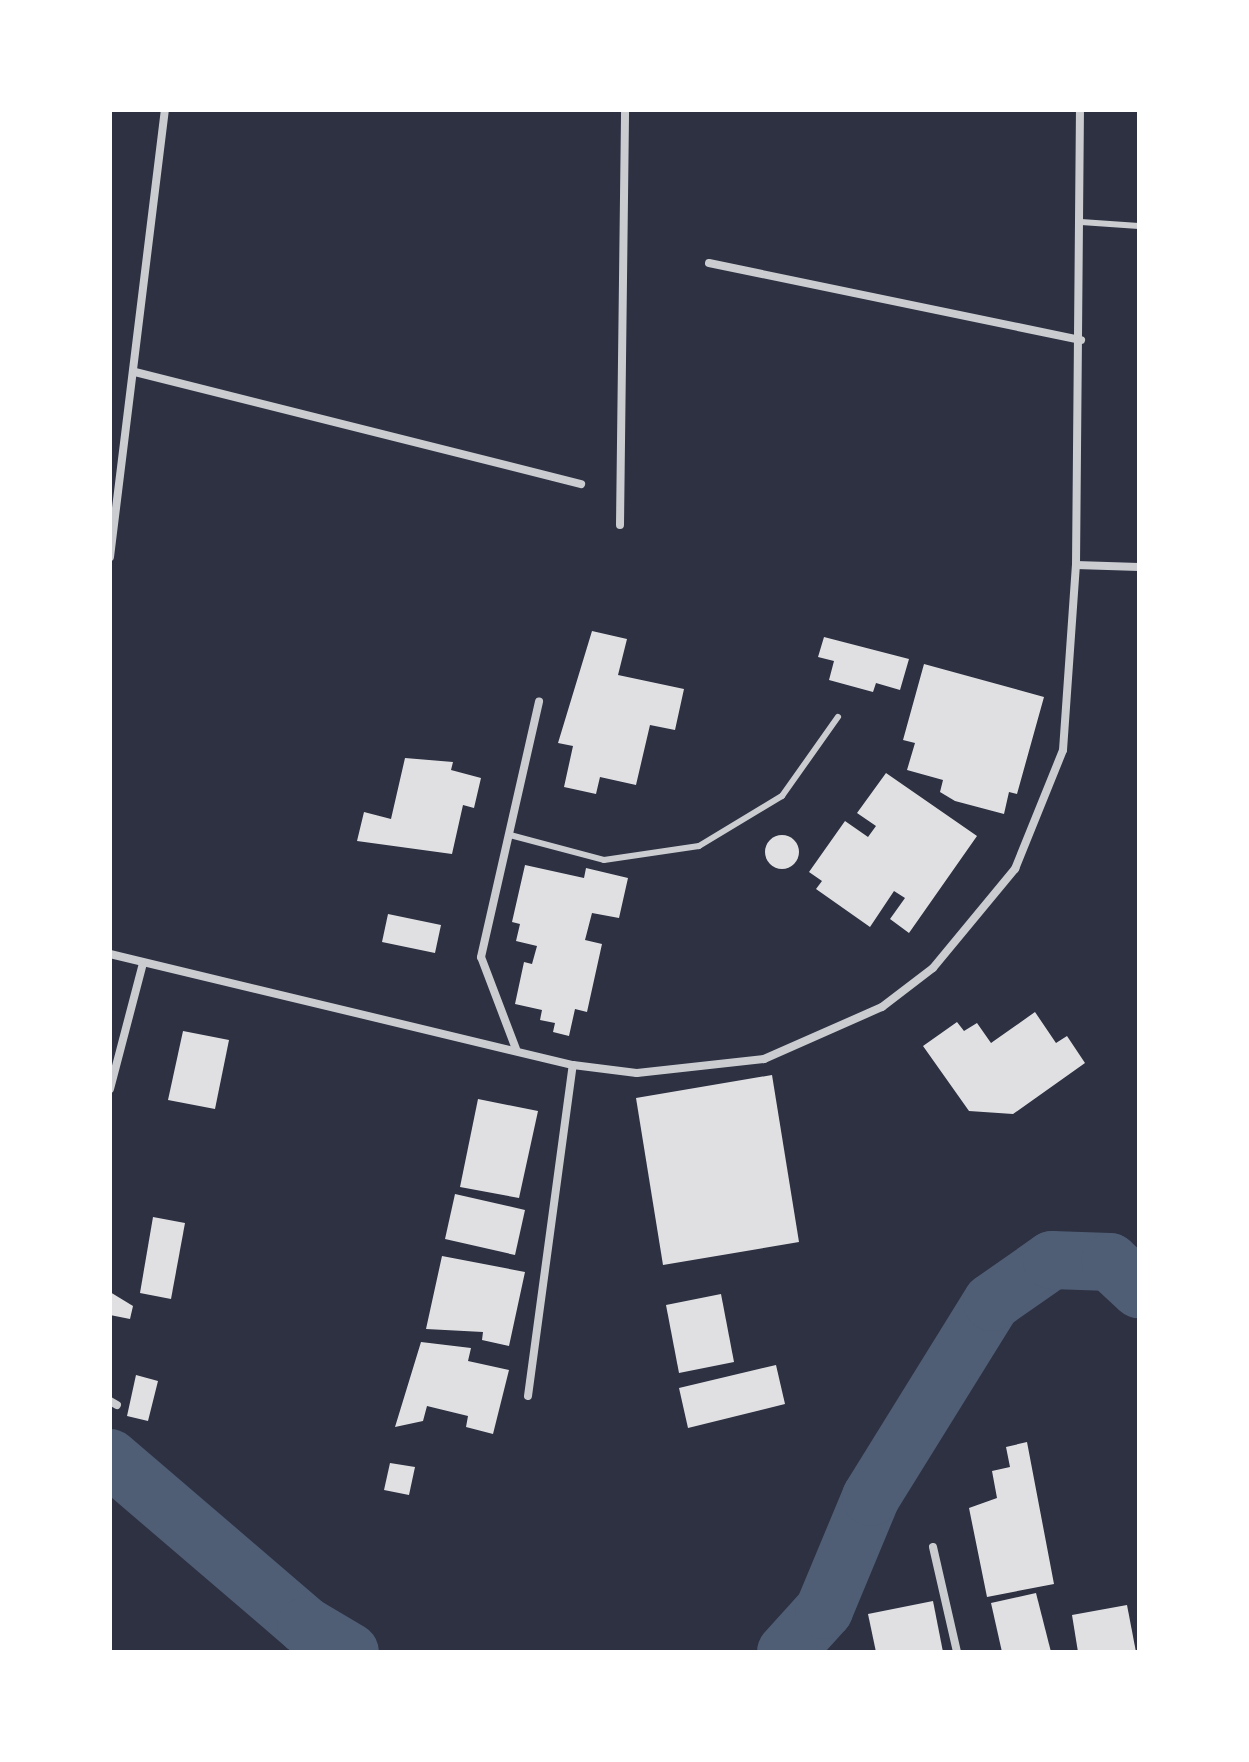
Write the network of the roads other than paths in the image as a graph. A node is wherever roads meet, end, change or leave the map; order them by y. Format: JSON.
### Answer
{"nodes":[{"id":1,"x":165,"y":110,"type":"edge"},
{"id":2,"x":625,"y":110,"type":"edge"},
{"id":3,"x":1080,"y":110,"type":"edge"},
{"id":4,"x":1081,"y":222,"type":"junction"},
{"id":5,"x":1139,"y":226,"type":"edge"},
{"id":6,"x":709,"y":263,"type":"dead end"},
{"id":7,"x":1081,"y":340,"type":"junction"},
{"id":8,"x":135,"y":372,"type":"junction"},
{"id":9,"x":581,"y":484,"type":"dead end"},
{"id":10,"x":620,"y":525,"type":"dead end"},
{"id":11,"x":110,"y":557,"type":"edge"},
{"id":12,"x":1076,"y":565,"type":"junction"},
{"id":13,"x":1139,"y":567,"type":"edge"},
{"id":14,"x":539,"y":702,"type":"dead end"},
{"id":15,"x":838,"y":717,"type":"dead end"},
{"id":16,"x":510,"y":835,"type":"junction"},
{"id":17,"x":110,"y":954,"type":"edge"},
{"id":18,"x":143,"y":963,"type":"junction"},
{"id":19,"x":516,"y":1049,"type":"junction"},
{"id":20,"x":573,"y":1065,"type":"junction"},
{"id":21,"x":110,"y":1089,"type":"edge"},
{"id":22,"x":528,"y":1396,"type":"dead end"},
{"id":23,"x":933,"y":1547,"type":"dead end"},
{"id":24,"x":957,"y":1652,"type":"edge"}],
"edges":[{"from":1,"to":8,"type":"street"},
{"from":2,"to":10,"type":"street"},
{"from":3,"to":4,"type":"street"},
{"from":4,"to":5,"type":"lane"},
{"from":4,"to":7,"type":"street"},
{"from":6,"to":7,"type":"street"},
{"from":7,"to":12,"type":"street"},
{"from":8,"to":9,"type":"street"},
{"from":8,"to":11,"type":"street"},
{"from":12,"to":13,"type":"street"},
{"from":12,"to":20,"type":"street"},
{"from":14,"to":16,"type":"street"},
{"from":15,"to":16,"type":"lane"},
{"from":16,"to":19,"type":"street"},
{"from":17,"to":18,"type":"street"},
{"from":18,"to":19,"type":"street"},
{"from":18,"to":21,"type":"street"},
{"from":19,"to":20,"type":"street"},
{"from":20,"to":22,"type":"street"},
{"from":23,"to":24,"type":"street"}]}
